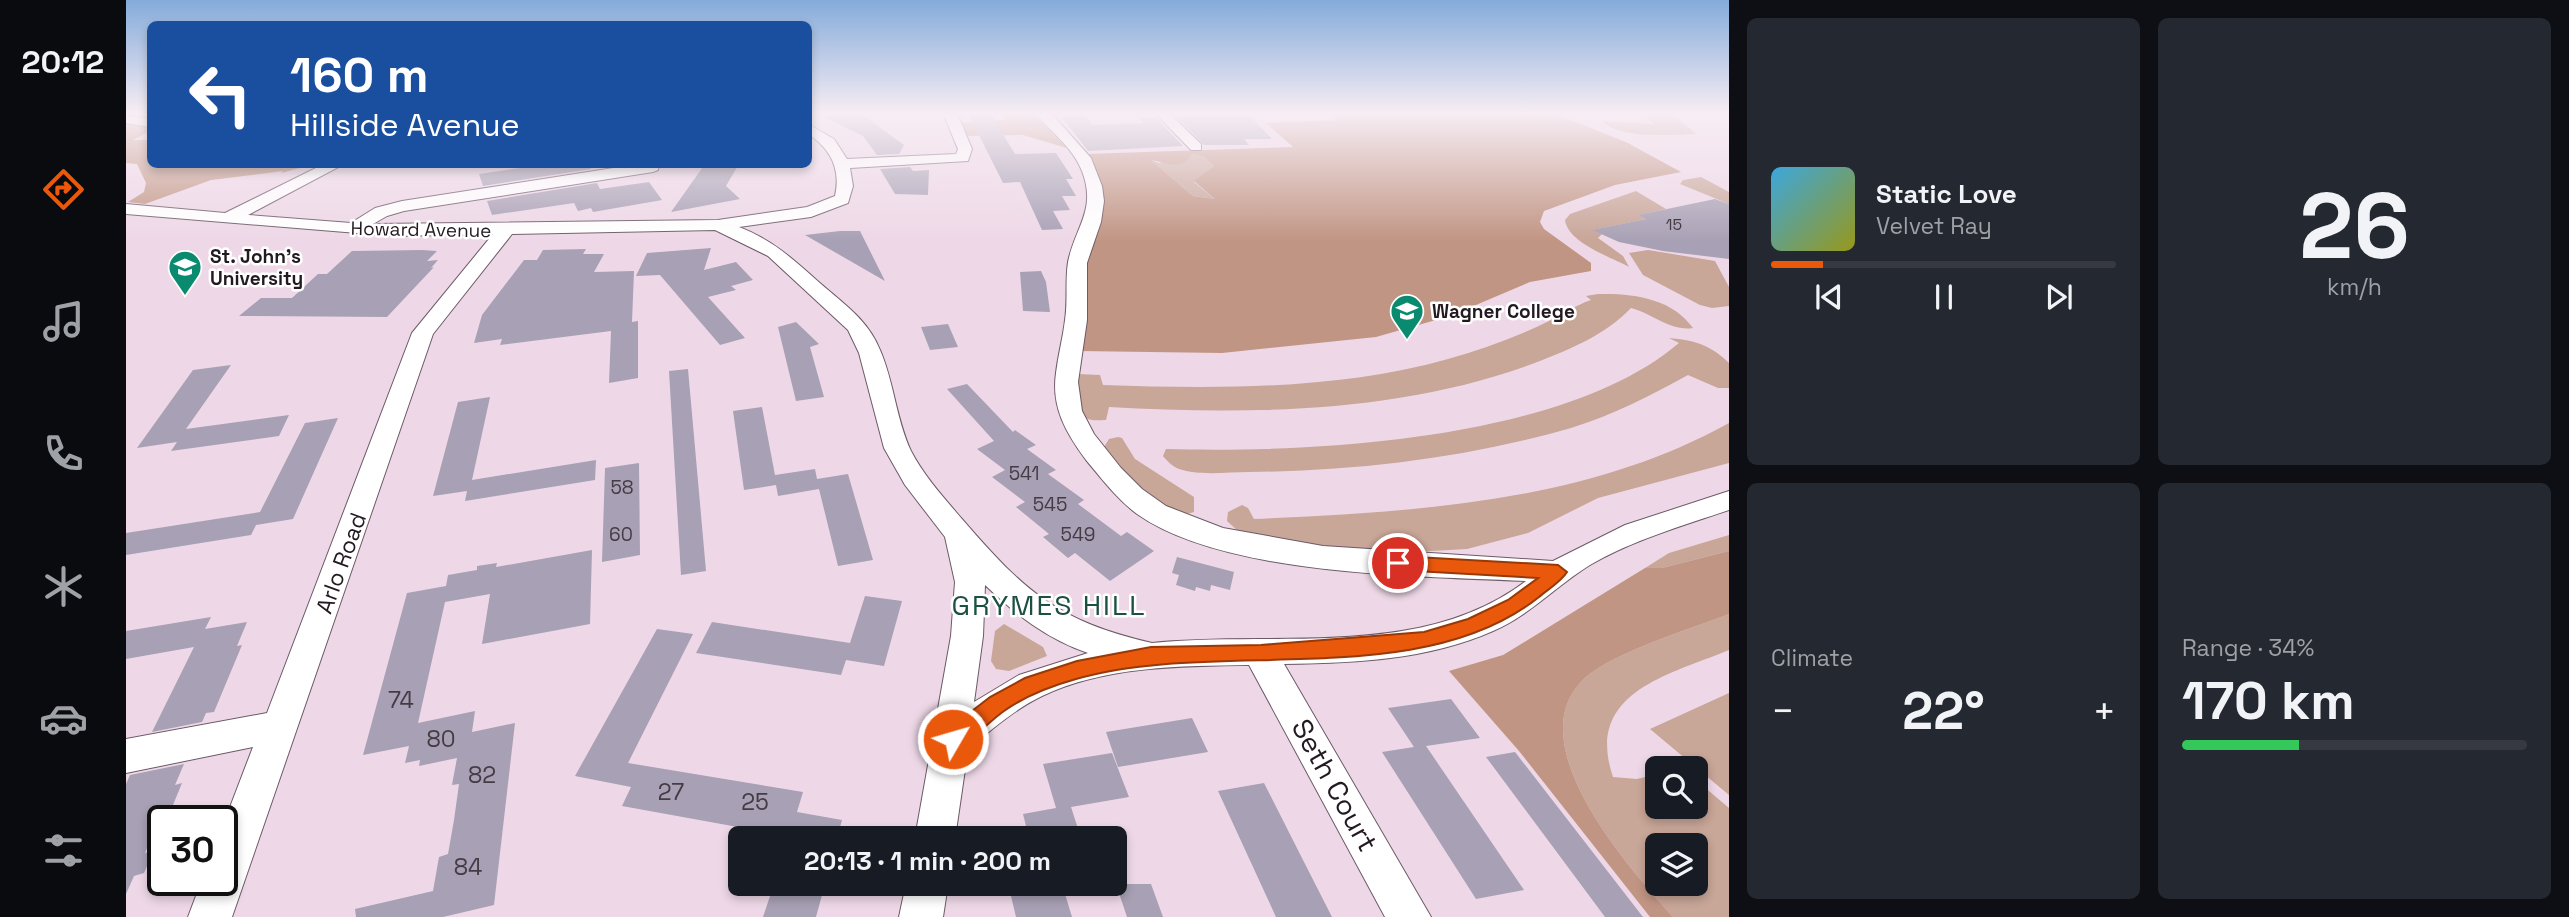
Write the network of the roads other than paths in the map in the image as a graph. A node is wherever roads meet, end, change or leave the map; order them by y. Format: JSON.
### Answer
{"nodes":[{"id":1,"x":845,"y":156,"type":"edge"},
{"id":2,"x":963,"y":156,"type":"edge"},
{"id":3,"x":1083,"y":156,"type":"edge"},
{"id":4,"x":849,"y":164,"type":"junction"},
{"id":5,"x":329,"y":168,"type":"edge"},
{"id":6,"x":647,"y":168,"type":"edge"},
{"id":7,"x":126,"y":209,"type":"edge"},
{"id":8,"x":814,"y":214,"type":"junction"},
{"id":9,"x":227,"y":219,"type":"junction"},
{"id":10,"x":717,"y":225,"type":"junction"},
{"id":11,"x":356,"y":229,"type":"junction"},
{"id":12,"x":507,"y":229,"type":"junction"},
{"id":13,"x":782,"y":242,"type":"junction"},
{"id":14,"x":1729,"y":500,"type":"edge"},
{"id":15,"x":954,"y":528,"type":"junction"},
{"id":16,"x":1558,"y":572,"type":"junction"},
{"id":17,"x":1261,"y":654,"type":"junction"},
{"id":18,"x":1151,"y":656,"type":"junction"},
{"id":19,"x":280,"y":726,"type":"junction"},
{"id":20,"x":953,"y":739,"type":"junction"},
{"id":21,"x":126,"y":756,"type":"edge"},
{"id":22,"x":937,"y":826,"type":"edge"},
{"id":23,"x":925,"y":896,"type":"edge"},
{"id":24,"x":210,"y":917,"type":"edge"},
{"id":25,"x":921,"y":917,"type":"edge"},
{"id":26,"x":1409,"y":917,"type":"edge"}],
"edges":[{"from":1,"to":4,"type":"street"},
{"from":2,"to":4,"type":"street"},
{"from":3,"to":16,"type":"street"},
{"from":4,"to":8,"type":"street"},
{"from":5,"to":9,"type":"street"},
{"from":6,"to":11,"type":"street"},
{"from":7,"to":9,"type":"street","name":"Howard Avenue"},
{"from":8,"to":10,"type":"street","name":"Howard Avenue"},
{"from":8,"to":13,"type":"street"},
{"from":9,"to":11,"type":"street","name":"Howard Avenue"},
{"from":10,"to":12,"type":"street","name":"Howard Avenue"},
{"from":10,"to":13,"type":"street","name":"Howard Avenue"},
{"from":11,"to":12,"type":"street","name":"Howard Avenue"},
{"from":12,"to":19,"type":"street","name":"Arlo Road"},
{"from":13,"to":15,"type":"street","name":"Howard Avenue"},
{"from":14,"to":16,"type":"street","name":"Howard Avenue"},
{"from":15,"to":18,"type":"street","name":"Howard Avenue"},
{"from":15,"to":20,"type":"street","name":"Howard Avenue"},
{"from":16,"to":17,"type":"street","name":"Howard Avenue"},
{"from":17,"to":18,"type":"street","name":"Howard Avenue"},
{"from":17,"to":26,"type":"street","name":"Seth Court"},
{"from":18,"to":20,"type":"street","name":"Howard Avenue"},
{"from":19,"to":21,"type":"street"},
{"from":19,"to":24,"type":"street","name":"Arlo Road"},
{"from":20,"to":22,"type":"street"},
{"from":23,"to":25,"type":"street"}]}
